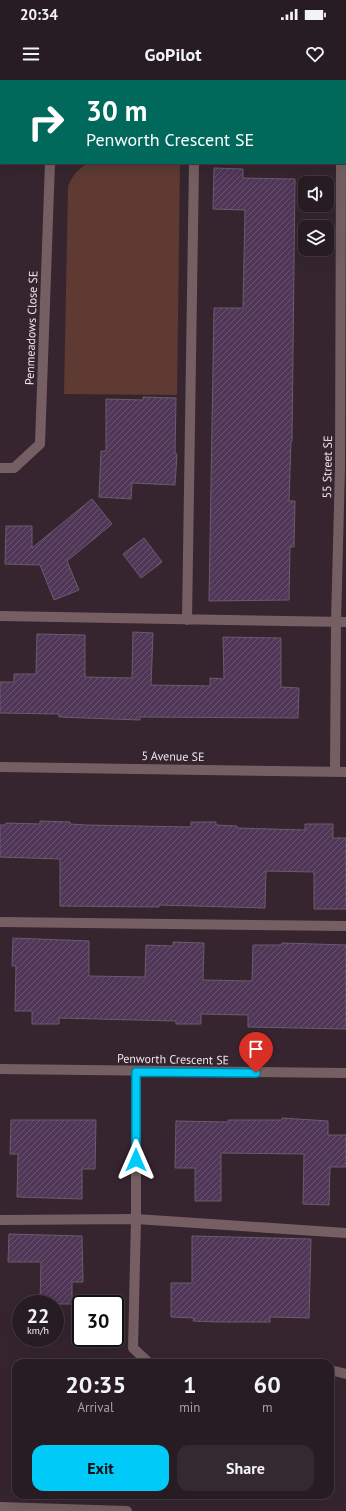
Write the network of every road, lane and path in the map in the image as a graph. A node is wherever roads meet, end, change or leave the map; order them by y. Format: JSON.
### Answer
{"nodes":[{"id":1,"x":50,"y":164,"type":"edge"},
{"id":2,"x":194,"y":164,"type":"edge"},
{"id":3,"x":341,"y":164,"type":"edge"},
{"id":4,"x":0,"y":468,"type":"edge"},
{"id":5,"x":343,"y":468,"type":"edge"},
{"id":6,"x":0,"y":616,"type":"edge"},
{"id":7,"x":187,"y":620,"type":"junction"},
{"id":8,"x":341,"y":622,"type":"edge"},
{"id":9,"x":0,"y":767,"type":"edge"},
{"id":10,"x":335,"y":772,"type":"junction"},
{"id":11,"x":346,"y":772,"type":"edge"},
{"id":12,"x":0,"y":922,"type":"edge"},
{"id":13,"x":346,"y":926,"type":"edge"},
{"id":14,"x":0,"y":1069,"type":"edge"},
{"id":15,"x":136,"y":1072,"type":"junction"},
{"id":16,"x":346,"y":1073,"type":"edge"},
{"id":17,"x":136,"y":1219,"type":"junction"},
{"id":18,"x":0,"y":1220,"type":"edge"},
{"id":19,"x":346,"y":1233,"type":"edge"},
{"id":20,"x":145,"y":1359,"type":"edge"},
{"id":21,"x":334,"y":1371,"type":"edge"},
{"id":22,"x":346,"y":1374,"type":"edge"},
{"id":23,"x":0,"y":1507,"type":"edge"},
{"id":24,"x":127,"y":1511,"type":"edge"}],
"edges":[{"from":1,"to":4,"type":"street","name":"Penmeadows Close SE"},
{"from":2,"to":7,"type":"street"},
{"from":3,"to":5,"type":"street","name":"55 Street SE"},
{"from":5,"to":8,"type":"street","name":"55 Street SE"},
{"from":6,"to":7,"type":"street"},
{"from":7,"to":8,"type":"street"},
{"from":8,"to":10,"type":"street","name":"55 Street SE"},
{"from":9,"to":10,"type":"street","name":"5 Avenue SE"},
{"from":10,"to":11,"type":"street","name":"5 Avenue SE"},
{"from":12,"to":13,"type":"street"},
{"from":14,"to":15,"type":"street","name":"Penworth Crescent SE"},
{"from":15,"to":16,"type":"street","name":"Penworth Crescent SE"},
{"from":15,"to":17,"type":"street"},
{"from":17,"to":18,"type":"street"},
{"from":17,"to":19,"type":"street"},
{"from":17,"to":20,"type":"street"},
{"from":21,"to":22,"type":"street"},
{"from":23,"to":24,"type":"street"}]}
